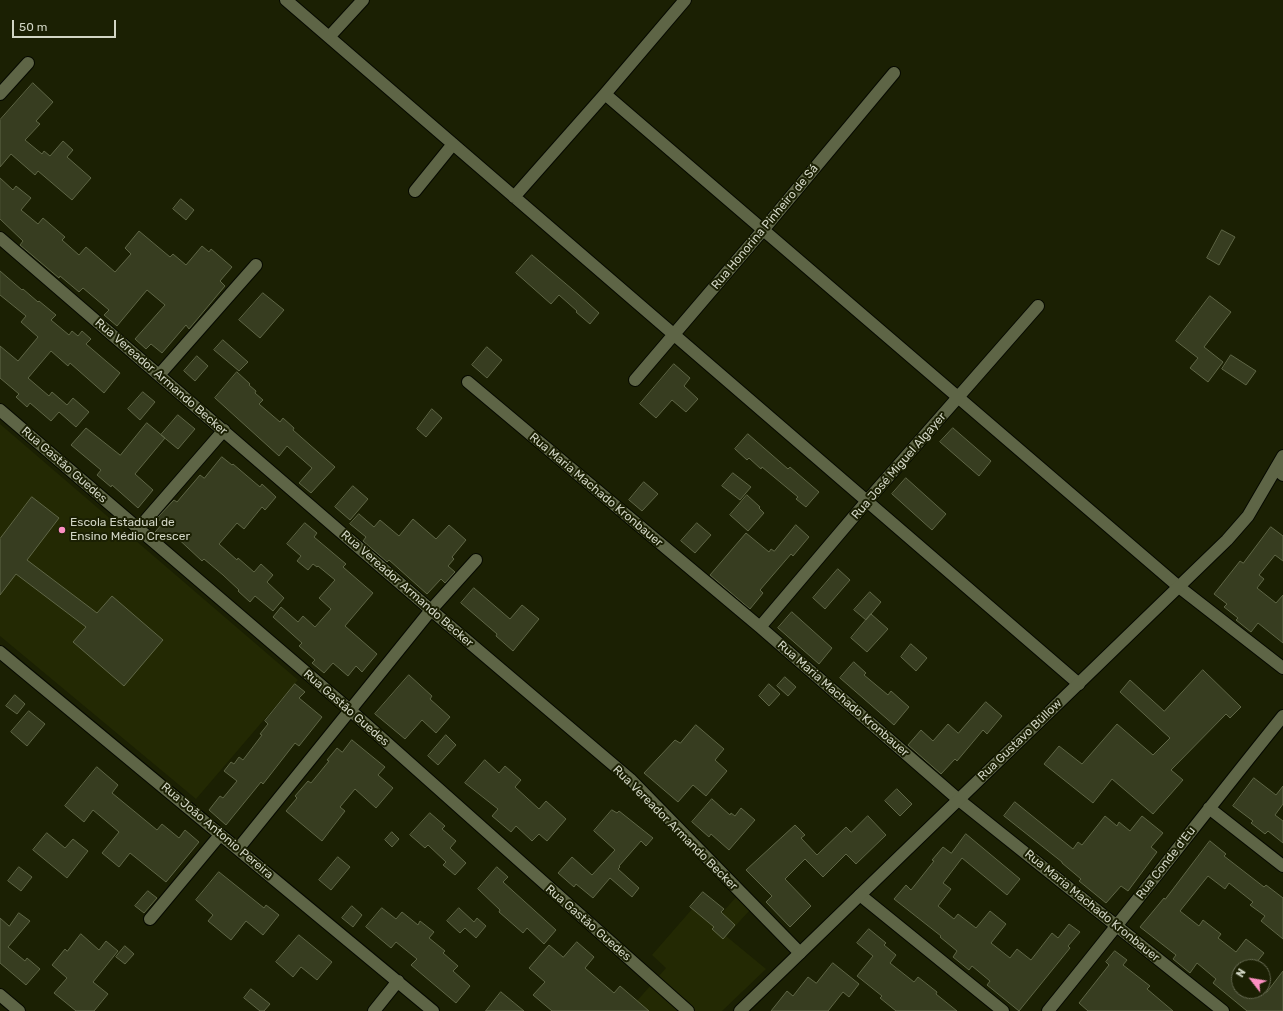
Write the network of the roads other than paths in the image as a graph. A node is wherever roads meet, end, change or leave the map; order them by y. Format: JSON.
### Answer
{"nodes":[{"id":1,"x":286,"y":0,"type":"edge"},
{"id":2,"x":363,"y":0,"type":"edge"},
{"id":3,"x":685,"y":0,"type":"edge"},
{"id":4,"x":329,"y":37,"type":"junction"},
{"id":5,"x":28,"y":63,"type":"dead end"},
{"id":6,"x":894,"y":73,"type":"dead end"},
{"id":7,"x":0,"y":94,"type":"edge"},
{"id":8,"x":605,"y":94,"type":"junction"},
{"id":9,"x":453,"y":144,"type":"junction"},
{"id":10,"x":415,"y":191,"type":"dead end"},
{"id":11,"x":514,"y":197,"type":"junction"},
{"id":12,"x":763,"y":230,"type":"junction"},
{"id":13,"x":0,"y":238,"type":"edge"},
{"id":14,"x":256,"y":265,"type":"dead end"},
{"id":15,"x":1038,"y":306,"type":"dead end"},
{"id":16,"x":674,"y":334,"type":"junction"},
{"id":17,"x":159,"y":375,"type":"junction"},
{"id":18,"x":635,"y":380,"type":"dead end"},
{"id":19,"x":468,"y":382,"type":"dead end"},
{"id":20,"x":959,"y":398,"type":"junction"},
{"id":21,"x":0,"y":410,"type":"edge"},
{"id":22,"x":224,"y":430,"type":"junction"},
{"id":23,"x":1283,"y":456,"type":"edge"},
{"id":24,"x":1279,"y":472,"type":"edge"},
{"id":25,"x":868,"y":501,"type":"junction"},
{"id":26,"x":138,"y":529,"type":"junction"},
{"id":27,"x":476,"y":560,"type":"dead end"},
{"id":28,"x":1179,"y":587,"type":"junction"},
{"id":29,"x":431,"y":610,"type":"junction"},
{"id":30,"x":760,"y":627,"type":"junction"},
{"id":31,"x":1,"y":655,"type":"edge"},
{"id":32,"x":1283,"y":668,"type":"edge"},
{"id":33,"x":1079,"y":684,"type":"junction"},
{"id":34,"x":350,"y":710,"type":"junction"},
{"id":35,"x":1283,"y":716,"type":"edge"},
{"id":36,"x":959,"y":800,"type":"junction"},
{"id":37,"x":1209,"y":808,"type":"junction"},
{"id":38,"x":220,"y":834,"type":"junction"},
{"id":39,"x":238,"y":849,"type":"junction"},
{"id":40,"x":1283,"y":866,"type":"edge"},
{"id":41,"x":860,"y":895,"type":"junction"},
{"id":42,"x":150,"y":919,"type":"dead end"},
{"id":43,"x":1118,"y":926,"type":"junction"},
{"id":44,"x":800,"y":953,"type":"junction"},
{"id":45,"x":398,"y":982,"type":"junction"},
{"id":46,"x":0,"y":996,"type":"edge"},
{"id":47,"x":19,"y":1011,"type":"edge"},
{"id":48,"x":374,"y":1011,"type":"edge"},
{"id":49,"x":433,"y":1011,"type":"edge"},
{"id":50,"x":688,"y":1011,"type":"edge"},
{"id":51,"x":740,"y":1011,"type":"edge"},
{"id":52,"x":1003,"y":1011,"type":"edge"},
{"id":53,"x":1048,"y":1011,"type":"edge"},
{"id":54,"x":1223,"y":1011,"type":"edge"}],
"edges":[{"from":1,"to":4,"type":"street"},
{"from":2,"to":4,"type":"street"},
{"from":3,"to":8,"type":"street"},
{"from":4,"to":9,"type":"street"},
{"from":5,"to":7,"type":"street"},
{"from":6,"to":12,"type":"street","name":"Rua Honorina Pinheiro de Sá"},
{"from":8,"to":11,"type":"street"},
{"from":8,"to":12,"type":"street"},
{"from":9,"to":10,"type":"street"},
{"from":9,"to":11,"type":"street"},
{"from":11,"to":16,"type":"street"},
{"from":12,"to":16,"type":"street","name":"Rua Honorina Pinheiro de Sá"},
{"from":12,"to":20,"type":"street"},
{"from":13,"to":17,"type":"street","name":"Rua Vereador Armando Becker"},
{"from":14,"to":17,"type":"street"},
{"from":15,"to":20,"type":"street","name":"Rua José Miguel Algayer"},
{"from":16,"to":18,"type":"street","name":"Rua Honorina Pinheiro de Sá"},
{"from":16,"to":25,"type":"street"},
{"from":17,"to":22,"type":"street","name":"Rua Vereador Armando Becker"},
{"from":19,"to":30,"type":"street","name":"Rua Maria Machado Kronbauer"},
{"from":20,"to":25,"type":"street","name":"Rua José Miguel Algayer"},
{"from":20,"to":28,"type":"street"},
{"from":21,"to":26,"type":"street","name":"Rua Gastão Guedes"},
{"from":22,"to":26,"type":"street"},
{"from":22,"to":29,"type":"street","name":"Rua Vereador Armando Becker"},
{"from":23,"to":24,"type":"street","name":"Rua Gustavo Büllow"},
{"from":24,"to":28,"type":"street","name":"Rua Gustavo Büllow"},
{"from":25,"to":30,"type":"street","name":"Rua José Miguel Algayer"},
{"from":25,"to":33,"type":"street"},
{"from":26,"to":34,"type":"street","name":"Rua Gastão Guedes"},
{"from":27,"to":29,"type":"street"},
{"from":28,"to":32,"type":"street"},
{"from":28,"to":33,"type":"street","name":"Rua Gustavo Büllow"},
{"from":29,"to":34,"type":"street"},
{"from":29,"to":44,"type":"street","name":"Rua Vereador Armando Becker"},
{"from":30,"to":36,"type":"street","name":"Rua Maria Machado Kronbauer"},
{"from":31,"to":38,"type":"street","name":"Rua João Antonio Pereira"},
{"from":33,"to":36,"type":"street","name":"Rua Gustavo Büllow"},
{"from":34,"to":39,"type":"street"},
{"from":34,"to":50,"type":"street","name":"Rua Gastão Guedes"},
{"from":35,"to":37,"type":"street","name":"Rua Conde d'Eu"},
{"from":36,"to":41,"type":"street","name":"Rua Gustavo Büllow"},
{"from":36,"to":43,"type":"street","name":"Rua Maria Machado Kronbauer"},
{"from":37,"to":40,"type":"street"},
{"from":37,"to":43,"type":"street","name":"Rua Conde d'Eu"},
{"from":38,"to":39,"type":"street","name":"Rua João Antonio Pereira"},
{"from":38,"to":42,"type":"street"},
{"from":39,"to":45,"type":"street","name":"Rua João Antonio Pereira"},
{"from":41,"to":44,"type":"street","name":"Rua Gustavo Büllow"},
{"from":41,"to":52,"type":"street"},
{"from":43,"to":53,"type":"street","name":"Rua Conde d'Eu"},
{"from":43,"to":54,"type":"street","name":"Rua Maria Machado Kronbauer"},
{"from":44,"to":51,"type":"street","name":"Rua Gustavo Büllow"},
{"from":45,"to":48,"type":"street"},
{"from":45,"to":49,"type":"street","name":"Rua João Antonio Pereira"},
{"from":46,"to":47,"type":"street"}]}
